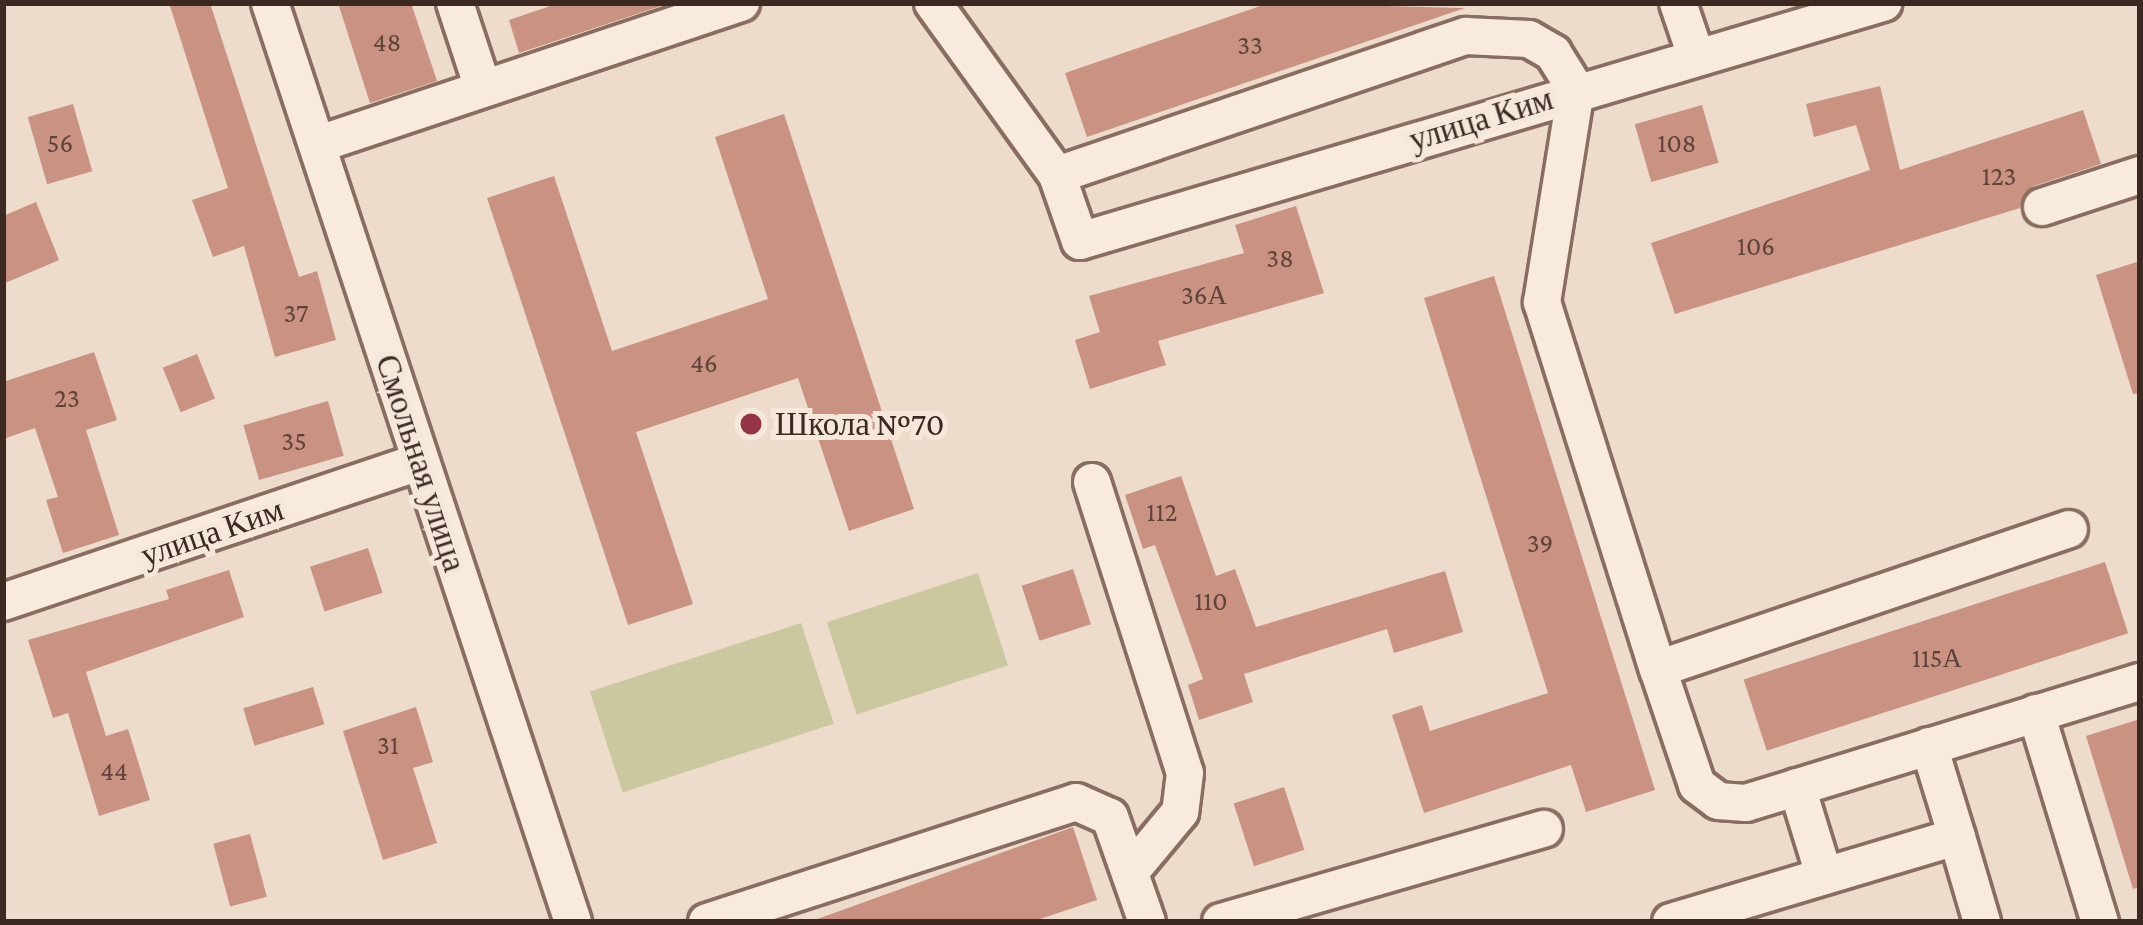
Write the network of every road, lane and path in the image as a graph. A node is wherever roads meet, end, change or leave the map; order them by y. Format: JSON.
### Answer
{"nodes":[{"id":1,"x":270,"y":3,"type":"edge"},
{"id":2,"x":454,"y":3,"type":"edge"},
{"id":3,"x":741,"y":3,"type":"edge"},
{"id":4,"x":933,"y":3,"type":"edge"},
{"id":5,"x":1678,"y":3,"type":"edge"},
{"id":6,"x":1883,"y":3,"type":"edge"},
{"id":7,"x":1696,"y":56,"type":"junction"},
{"id":8,"x":483,"y":88,"type":"junction"},
{"id":9,"x":1576,"y":90,"type":"junction"},
{"id":10,"x":319,"y":144,"type":"junction"},
{"id":11,"x":1057,"y":175,"type":"junction"},
{"id":12,"x":2140,"y":175,"type":"edge"},
{"id":13,"x":2042,"y":207,"type":"dead end"},
{"id":14,"x":420,"y":463,"type":"junction"},
{"id":15,"x":1092,"y":482,"type":"dead end"},
{"id":16,"x":2068,"y":530,"type":"dead end"},
{"id":17,"x":3,"y":602,"type":"edge"},
{"id":18,"x":1658,"y":669,"type":"junction"},
{"id":19,"x":2140,"y":682,"type":"edge"},
{"id":20,"x":2036,"y":713,"type":"junction"},
{"id":21,"x":1929,"y":746,"type":"junction"},
{"id":22,"x":1797,"y":787,"type":"junction"},
{"id":23,"x":1544,"y":829,"type":"dead end"},
{"id":24,"x":1957,"y":837,"type":"junction"},
{"id":25,"x":1131,"y":871,"type":"junction"},
{"id":26,"x":1824,"y":875,"type":"junction"},
{"id":27,"x":1227,"y":921,"type":"edge"},
{"id":28,"x":572,"y":922,"type":"edge"},
{"id":29,"x":707,"y":922,"type":"edge"},
{"id":30,"x":1147,"y":922,"type":"edge"},
{"id":31,"x":1671,"y":922,"type":"edge"},
{"id":32,"x":1982,"y":922,"type":"edge"},
{"id":33,"x":2100,"y":922,"type":"edge"}],
"edges":[{"from":1,"to":10,"type":"street","name":"Смольная улица"},
{"from":2,"to":8,"type":"street"},
{"from":3,"to":8,"type":"street"},
{"from":4,"to":11,"type":"street"},
{"from":5,"to":7,"type":"street"},
{"from":6,"to":7,"type":"street","name":"улица Ким"},
{"from":7,"to":9,"type":"street","name":"улица Ким"},
{"from":8,"to":10,"type":"street"},
{"from":9,"to":11,"type":"street"},
{"from":9,"to":11,"type":"street","name":"улица Ким"},
{"from":9,"to":18,"type":"street"},
{"from":10,"to":14,"type":"street","name":"Смольная улица"},
{"from":12,"to":13,"type":"street"},
{"from":14,"to":17,"type":"street","name":"улица Ким"},
{"from":14,"to":28,"type":"street","name":"Смольная улица"},
{"from":15,"to":25,"type":"street"},
{"from":16,"to":18,"type":"street"},
{"from":18,"to":22,"type":"street"},
{"from":19,"to":20,"type":"street"},
{"from":20,"to":21,"type":"street"},
{"from":20,"to":33,"type":"street"},
{"from":21,"to":22,"type":"street"},
{"from":21,"to":24,"type":"street"},
{"from":22,"to":26,"type":"street"},
{"from":23,"to":27,"type":"street"},
{"from":24,"to":26,"type":"street"},
{"from":24,"to":32,"type":"street"},
{"from":25,"to":29,"type":"street"},
{"from":25,"to":30,"type":"street"},
{"from":26,"to":31,"type":"street"}]}
